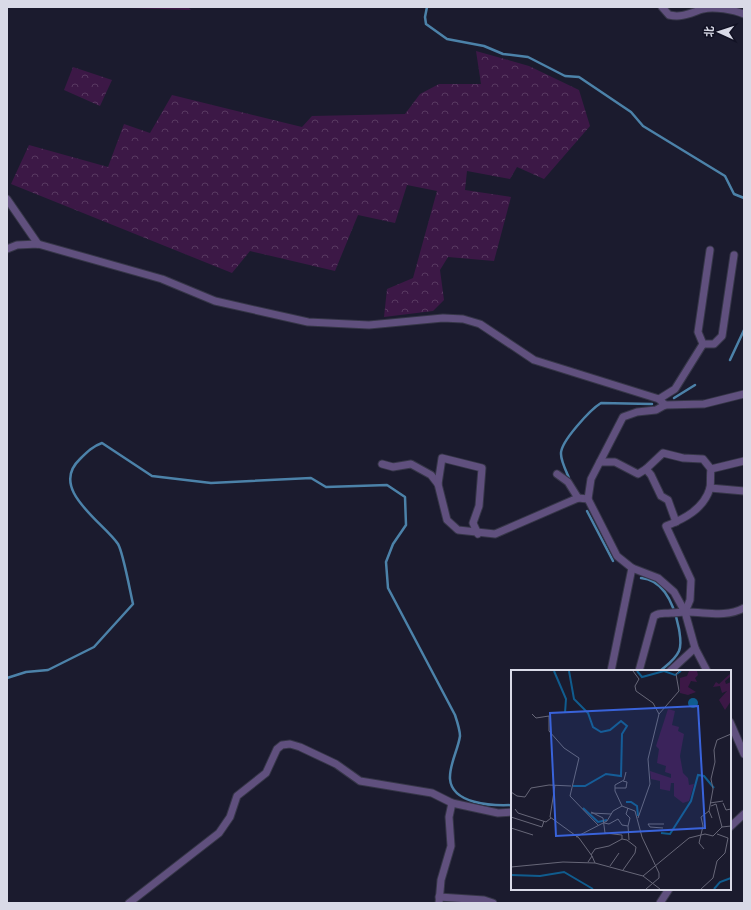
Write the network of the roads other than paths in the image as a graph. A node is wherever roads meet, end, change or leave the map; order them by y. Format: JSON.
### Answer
{"nodes":[{"id":1,"x":662,"y":7,"type":"edge"},
{"id":2,"x":744,"y":14,"type":"edge"},
{"id":3,"x":7,"y":200,"type":"edge"},
{"id":4,"x":38,"y":244,"type":"junction"},
{"id":5,"x":7,"y":249,"type":"edge"},
{"id":6,"x":710,"y":250,"type":"dead end"},
{"id":7,"x":734,"y":255,"type":"dead end"},
{"id":8,"x":703,"y":344,"type":"junction"},
{"id":9,"x":744,"y":394,"type":"edge"},
{"id":10,"x":659,"y":400,"type":"junction"},
{"id":11,"x":664,"y":405,"type":"junction"},
{"id":12,"x":600,"y":462,"type":"junction"},
{"id":13,"x":744,"y":462,"type":"edge"},
{"id":14,"x":382,"y":464,"type":"dead end"},
{"id":15,"x":646,"y":469,"type":"junction"},
{"id":16,"x":711,"y":469,"type":"junction"},
{"id":17,"x":557,"y":474,"type":"dead end"},
{"id":18,"x":438,"y":484,"type":"junction"},
{"id":19,"x":710,"y":488,"type":"junction"},
{"id":20,"x":744,"y":491,"type":"edge"},
{"id":21,"x":578,"y":498,"type":"junction"},
{"id":22,"x":588,"y":499,"type":"junction"},
{"id":23,"x":676,"y":522,"type":"junction"},
{"id":24,"x":478,"y":534,"type":"junction"},
{"id":25,"x":632,"y":568,"type":"junction"},
{"id":26,"x":744,"y":608,"type":"edge"},
{"id":27,"x":682,"y":612,"type":"junction"},
{"id":28,"x":695,"y":648,"type":"junction"},
{"id":29,"x":611,"y":670,"type":"edge"},
{"id":30,"x":639,"y":670,"type":"edge"},
{"id":31,"x":671,"y":670,"type":"edge"},
{"id":32,"x":706,"y":670,"type":"edge"},
{"id":33,"x":731,"y":724,"type":"edge"},
{"id":34,"x":744,"y":754,"type":"edge"},
{"id":35,"x":452,"y":803,"type":"junction"},
{"id":36,"x":511,"y":812,"type":"edge"},
{"id":37,"x":744,"y":814,"type":"edge"},
{"id":38,"x":731,"y":826,"type":"edge"},
{"id":39,"x":668,"y":890,"type":"edge"},
{"id":40,"x":439,"y":900,"type":"edge"},
{"id":41,"x":129,"y":903,"type":"edge"},
{"id":42,"x":493,"y":903,"type":"edge"},
{"id":43,"x":660,"y":903,"type":"edge"}],
"edges":[{"from":1,"to":2,"type":"street"},
{"from":3,"to":4,"type":"street"},
{"from":4,"to":5,"type":"street"},
{"from":4,"to":10,"type":"street"},
{"from":6,"to":8,"type":"street"},
{"from":7,"to":8,"type":"street"},
{"from":8,"to":10,"type":"street"},
{"from":9,"to":11,"type":"street"},
{"from":10,"to":11,"type":"street"},
{"from":11,"to":12,"type":"street"},
{"from":12,"to":15,"type":"street"},
{"from":12,"to":22,"type":"street"},
{"from":13,"to":16,"type":"street"},
{"from":14,"to":18,"type":"street"},
{"from":15,"to":16,"type":"street"},
{"from":15,"to":23,"type":"street"},
{"from":16,"to":19,"type":"street"},
{"from":17,"to":21,"type":"street"},
{"from":18,"to":24,"type":"street"},
{"from":18,"to":24,"type":"street"},
{"from":19,"to":20,"type":"street"},
{"from":19,"to":23,"type":"street"},
{"from":21,"to":22,"type":"street"},
{"from":21,"to":24,"type":"street"},
{"from":22,"to":25,"type":"street"},
{"from":23,"to":27,"type":"street"},
{"from":25,"to":27,"type":"street"},
{"from":25,"to":29,"type":"street"},
{"from":26,"to":27,"type":"street"},
{"from":27,"to":28,"type":"street"},
{"from":27,"to":30,"type":"street"},
{"from":28,"to":31,"type":"street"},
{"from":28,"to":32,"type":"street"},
{"from":33,"to":34,"type":"street"},
{"from":35,"to":36,"type":"street"},
{"from":35,"to":40,"type":"street"},
{"from":35,"to":41,"type":"street"},
{"from":37,"to":38,"type":"street"},
{"from":39,"to":43,"type":"street"},
{"from":40,"to":42,"type":"street"}]}
